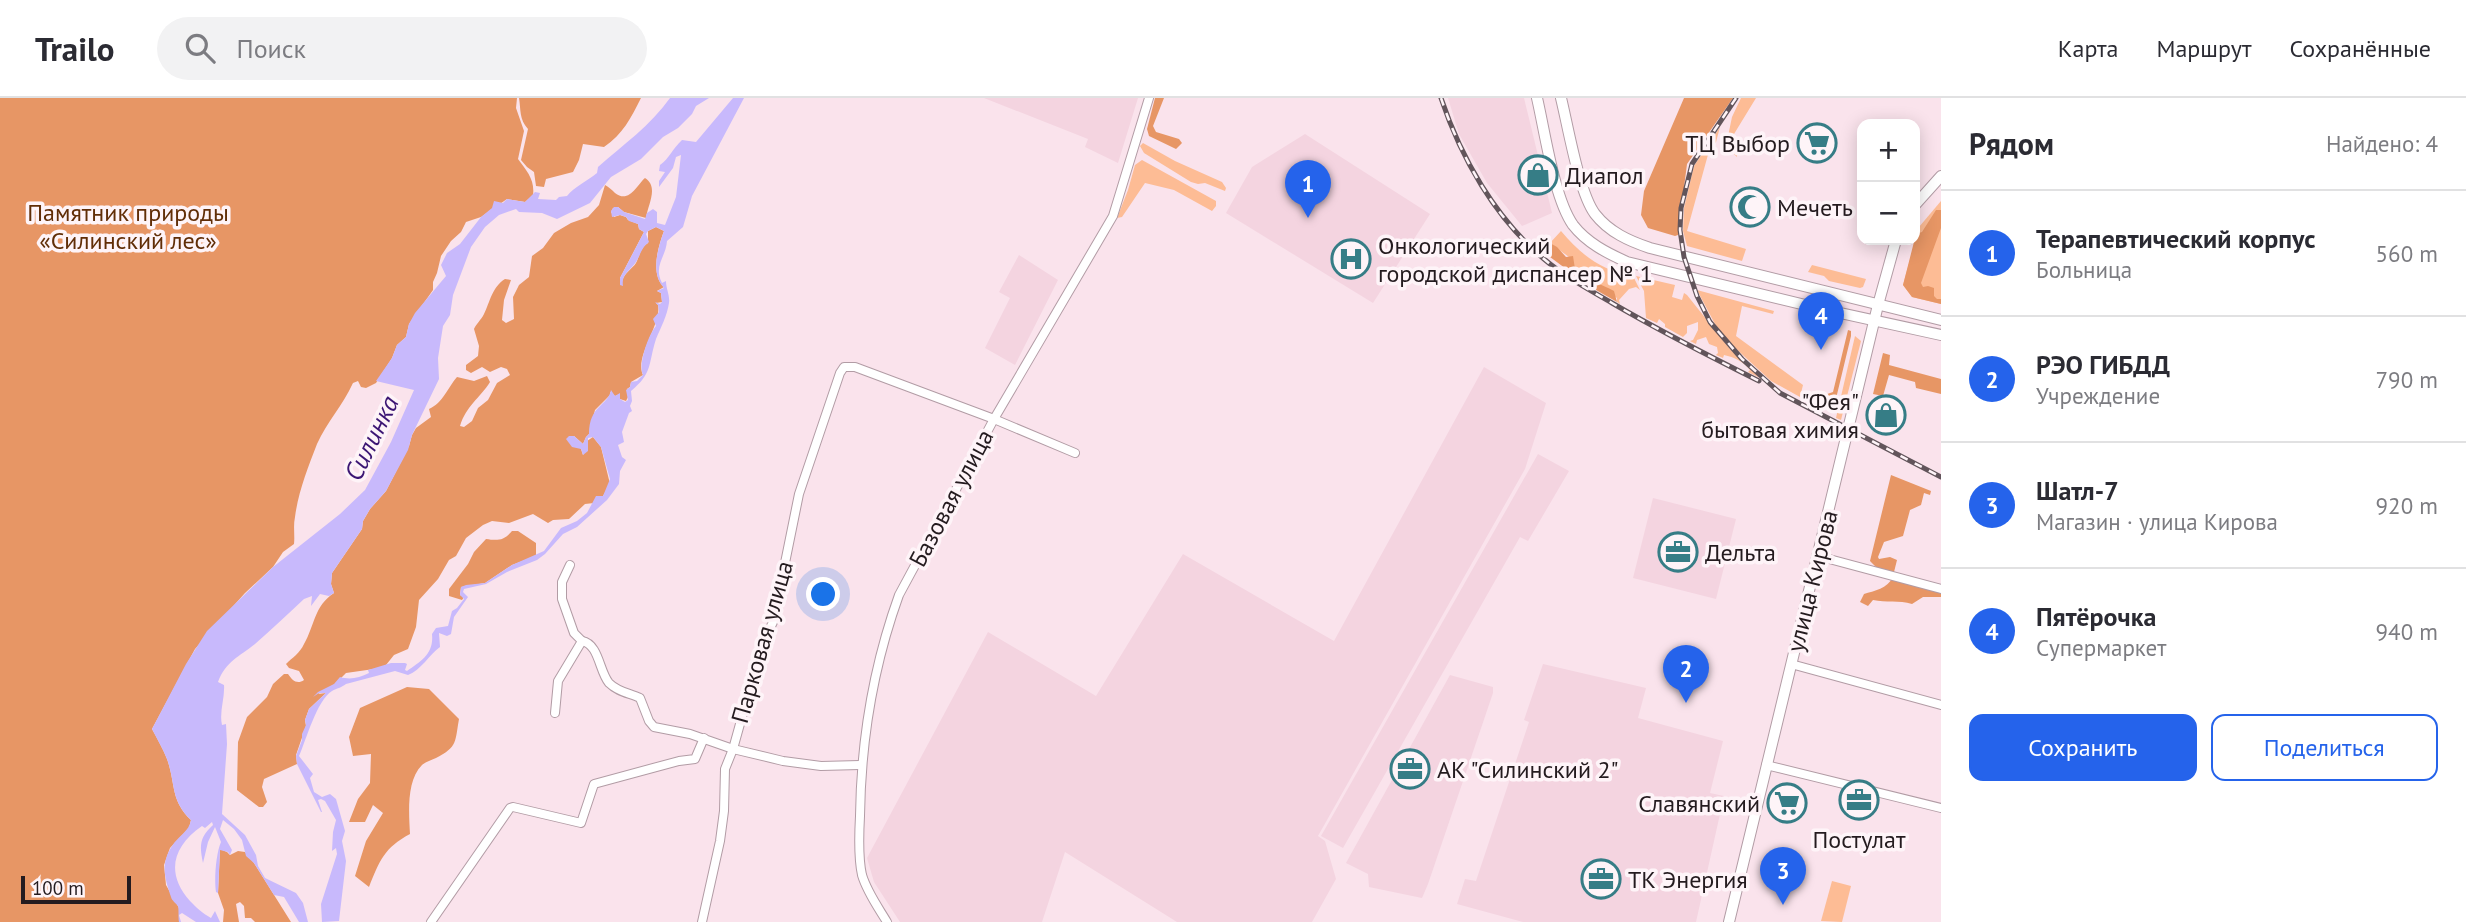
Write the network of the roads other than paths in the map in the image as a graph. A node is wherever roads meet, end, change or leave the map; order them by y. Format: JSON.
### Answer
{"nodes":[{"id":1,"x":1149,"y":98,"type":"edge"},
{"id":2,"x":1537,"y":98,"type":"edge"},
{"id":3,"x":1561,"y":98,"type":"edge"},
{"id":4,"x":1941,"y":176,"type":"edge"},
{"id":5,"x":1920,"y":199,"type":"edge"},
{"id":6,"x":1895,"y":245,"type":"edge"},
{"id":7,"x":1878,"y":305,"type":"junction"},
{"id":8,"x":1875,"y":320,"type":"junction"},
{"id":9,"x":1941,"y":320,"type":"edge"},
{"id":10,"x":1941,"y":335,"type":"edge"},
{"id":11,"x":994,"y":419,"type":"junction"},
{"id":12,"x":1075,"y":453,"type":"dead end"},
{"id":13,"x":1818,"y":556,"type":"junction"},
{"id":14,"x":570,"y":565,"type":"dead end"},
{"id":15,"x":1941,"y":589,"type":"edge"},
{"id":16,"x":582,"y":641,"type":"junction"},
{"id":17,"x":1791,"y":664,"type":"junction"},
{"id":18,"x":1941,"y":705,"type":"edge"},
{"id":19,"x":555,"y":713,"type":"dead end"},
{"id":20,"x":704,"y":738,"type":"junction"},
{"id":21,"x":733,"y":749,"type":"junction"},
{"id":22,"x":860,"y":765,"type":"junction"},
{"id":23,"x":1766,"y":765,"type":"junction"},
{"id":24,"x":1941,"y":808,"type":"edge"},
{"id":25,"x":431,"y":922,"type":"edge"},
{"id":26,"x":702,"y":922,"type":"edge"},
{"id":27,"x":887,"y":922,"type":"edge"},
{"id":28,"x":1729,"y":922,"type":"edge"}],
"edges":[{"from":1,"to":11,"type":"street","name":"Базовая улица"},
{"from":2,"to":8,"type":"main road"},
{"from":3,"to":7,"type":"main road"},
{"from":4,"to":5,"type":"main road"},
{"from":6,"to":7,"type":"main road","name":"улица Кирова"},
{"from":7,"to":8,"type":"main road","name":"улица Кирова"},
{"from":7,"to":9,"type":"main road"},
{"from":8,"to":10,"type":"main road"},
{"from":8,"to":13,"type":"main road","name":"улица Кирова"},
{"from":11,"to":12,"type":"street"},
{"from":11,"to":21,"type":"street","name":"Парковая улица"},
{"from":11,"to":22,"type":"street","name":"Базовая улица"},
{"from":13,"to":15,"type":"street"},
{"from":13,"to":17,"type":"main road","name":"улица Кирова"},
{"from":14,"to":16,"type":"street"},
{"from":16,"to":19,"type":"street"},
{"from":16,"to":20,"type":"street"},
{"from":17,"to":18,"type":"street"},
{"from":17,"to":23,"type":"main road","name":"улица Кирова"},
{"from":20,"to":21,"type":"street"},
{"from":20,"to":25,"type":"street"},
{"from":21,"to":22,"type":"street"},
{"from":21,"to":26,"type":"street","name":"Парковая улица"},
{"from":22,"to":27,"type":"street","name":"Базовая улица"},
{"from":23,"to":24,"type":"street"},
{"from":23,"to":28,"type":"main road","name":"улица Кирова"}]}
